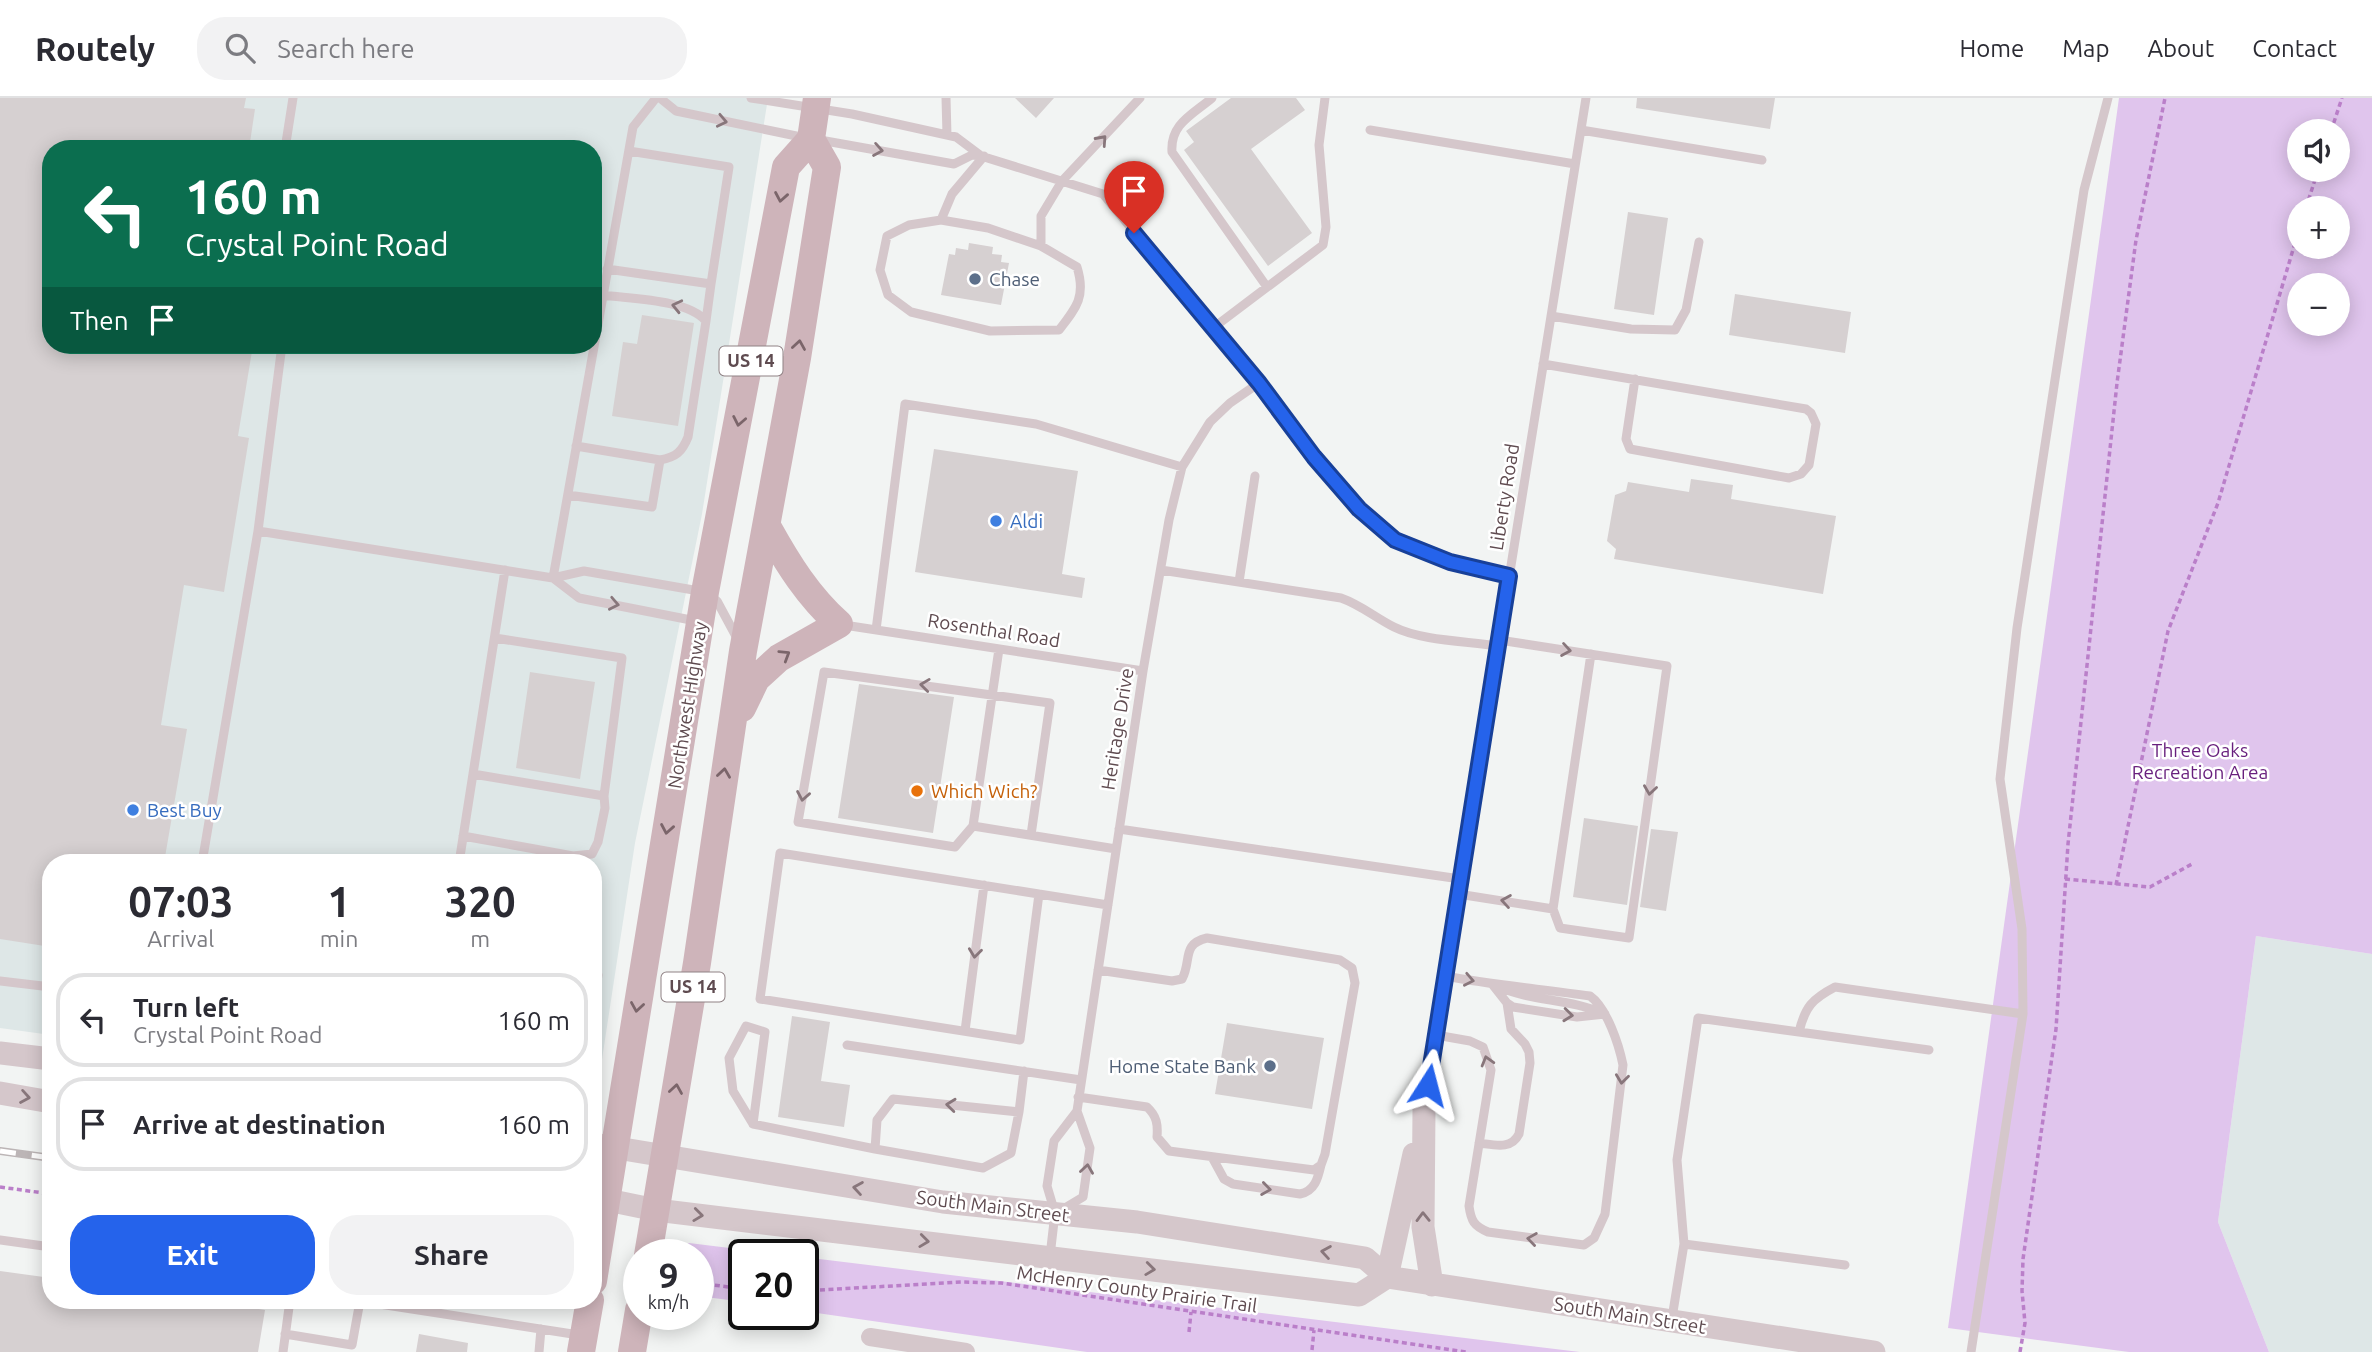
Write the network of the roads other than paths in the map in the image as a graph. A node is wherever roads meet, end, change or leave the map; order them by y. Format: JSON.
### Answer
{"nodes":[{"id":1,"x":293,"y":98,"type":"edge"},
{"id":2,"x":658,"y":98,"type":"edge"},
{"id":3,"x":751,"y":98,"type":"edge"},
{"id":4,"x":946,"y":98,"type":"edge"},
{"id":5,"x":1140,"y":98,"type":"edge"},
{"id":6,"x":1212,"y":98,"type":"edge"},
{"id":7,"x":1325,"y":98,"type":"edge"},
{"id":8,"x":1586,"y":98,"type":"edge"},
{"id":9,"x":2108,"y":98,"type":"edge"},
{"id":10,"x":816,"y":103,"type":"edge"},
{"id":11,"x":1370,"y":130,"type":"dead end"},
{"id":12,"x":1581,"y":130,"type":"junction"},
{"id":13,"x":947,"y":135,"type":"junction"},
{"id":14,"x":811,"y":139,"type":"junction"},
{"id":15,"x":286,"y":140,"type":"edge"},
{"id":16,"x":629,"y":151,"type":"junction"},
{"id":17,"x":982,"y":156,"type":"junction"},
{"id":18,"x":1762,"y":160,"type":"dead end"},
{"id":19,"x":1575,"y":164,"type":"junction"},
{"id":20,"x":1062,"y":181,"type":"junction"},
{"id":21,"x":941,"y":220,"type":"junction"},
{"id":22,"x":1699,"y":242,"type":"dead end"},
{"id":23,"x":1041,"y":246,"type":"junction"},
{"id":24,"x":607,"y":269,"type":"junction"},
{"id":25,"x":711,"y":284,"type":"junction"},
{"id":26,"x":1268,"y":287,"type":"junction"},
{"id":27,"x":603,"y":295,"type":"junction"},
{"id":28,"x":602,"y":301,"type":"edge"},
{"id":29,"x":1551,"y":316,"type":"junction"},
{"id":30,"x":706,"y":321,"type":"junction"},
{"id":31,"x":1213,"y":328,"type":"junction"},
{"id":32,"x":282,"y":354,"type":"edge"},
{"id":33,"x":592,"y":354,"type":"edge"},
{"id":34,"x":1544,"y":364,"type":"junction"},
{"id":35,"x":1635,"y":379,"type":"junction"},
{"id":36,"x":1259,"y":383,"type":"junction"},
{"id":37,"x":576,"y":446,"type":"junction"},
{"id":38,"x":660,"y":460,"type":"junction"},
{"id":39,"x":1182,"y":467,"type":"junction"},
{"id":40,"x":1255,"y":476,"type":"dead end"},
{"id":41,"x":568,"y":495,"type":"junction"},
{"id":42,"x":768,"y":528,"type":"junction"},
{"id":43,"x":258,"y":531,"type":"junction"},
{"id":44,"x":505,"y":570,"type":"junction"},
{"id":45,"x":1161,"y":570,"type":"junction"},
{"id":46,"x":1509,"y":576,"type":"junction"},
{"id":47,"x":553,"y":578,"type":"junction"},
{"id":48,"x":1240,"y":582,"type":"junction"},
{"id":49,"x":705,"y":592,"type":"junction"},
{"id":50,"x":701,"y":622,"type":"junction"},
{"id":51,"x":839,"y":624,"type":"junction"},
{"id":52,"x":876,"y":630,"type":"junction"},
{"id":53,"x":495,"y":638,"type":"junction"},
{"id":54,"x":1498,"y":643,"type":"junction"},
{"id":55,"x":999,"y":649,"type":"junction"},
{"id":56,"x":743,"y":651,"type":"junction"},
{"id":57,"x":1591,"y":654,"type":"junction"},
{"id":58,"x":1143,"y":671,"type":"junction"},
{"id":59,"x":993,"y":694,"type":"junction"},
{"id":60,"x":732,"y":728,"type":"junction"},
{"id":61,"x":473,"y":774,"type":"junction"},
{"id":62,"x":604,"y":796,"type":"junction"},
{"id":63,"x":973,"y":826,"type":"junction"},
{"id":64,"x":1119,"y":829,"type":"junction"},
{"id":65,"x":1031,"y":835,"type":"junction"},
{"id":66,"x":463,"y":836,"type":"junction"},
{"id":67,"x":1116,"y":849,"type":"junction"},
{"id":68,"x":204,"y":854,"type":"edge"},
{"id":69,"x":460,"y":854,"type":"edge"},
{"id":70,"x":562,"y":854,"type":"edge"},
{"id":71,"x":592,"y":854,"type":"edge"},
{"id":72,"x":1461,"y":879,"type":"junction"},
{"id":73,"x":984,"y":885,"type":"junction"},
{"id":74,"x":1039,"y":894,"type":"junction"},
{"id":75,"x":1458,"y":894,"type":"junction"},
{"id":76,"x":1108,"y":905,"type":"junction"},
{"id":77,"x":1553,"y":909,"type":"junction"},
{"id":78,"x":1098,"y":970,"type":"junction"},
{"id":79,"x":1445,"y":975,"type":"junction"},
{"id":80,"x":0,"y":981,"type":"edge"},
{"id":81,"x":1492,"y":984,"type":"junction"},
{"id":82,"x":42,"y":985,"type":"edge"},
{"id":83,"x":1507,"y":1003,"type":"junction"},
{"id":84,"x":1605,"y":1014,"type":"junction"},
{"id":85,"x":2023,"y":1014,"type":"junction"},
{"id":86,"x":965,"y":1031,"type":"junction"},
{"id":87,"x":1799,"y":1032,"type":"junction"},
{"id":88,"x":1436,"y":1035,"type":"junction"},
{"id":89,"x":848,"y":1045,"type":"dead end"},
{"id":90,"x":1929,"y":1050,"type":"dead end"},
{"id":91,"x":0,"y":1052,"type":"edge"},
{"id":92,"x":42,"y":1058,"type":"edge"},
{"id":93,"x":1024,"y":1071,"type":"junction"},
{"id":94,"x":1081,"y":1080,"type":"junction"},
{"id":95,"x":0,"y":1093,"type":"edge"},
{"id":96,"x":1079,"y":1097,"type":"junction"},
{"id":97,"x":42,"y":1100,"type":"edge"},
{"id":98,"x":1424,"y":1110,"type":"junction"},
{"id":99,"x":1077,"y":1111,"type":"junction"},
{"id":100,"x":1019,"y":1112,"type":"junction"},
{"id":101,"x":753,"y":1124,"type":"junction"},
{"id":102,"x":1479,"y":1143,"type":"junction"},
{"id":103,"x":604,"y":1145,"type":"edge"},
{"id":104,"x":875,"y":1149,"type":"junction"},
{"id":105,"x":665,"y":1156,"type":"junction"},
{"id":106,"x":1212,"y":1157,"type":"junction"},
{"id":107,"x":1321,"y":1165,"type":"junction"},
{"id":108,"x":602,"y":1172,"type":"edge"},
{"id":109,"x":602,"y":1198,"type":"edge"},
{"id":110,"x":656,"y":1210,"type":"junction"},
{"id":111,"x":1055,"y":1213,"type":"junction"},
{"id":112,"x":651,"y":1239,"type":"edge"},
{"id":113,"x":0,"y":1240,"type":"edge"},
{"id":114,"x":1684,"y":1244,"type":"junction"},
{"id":115,"x":42,"y":1246,"type":"edge"},
{"id":116,"x":1050,"y":1256,"type":"junction"},
{"id":117,"x":1845,"y":1265,"type":"dead end"},
{"id":118,"x":1387,"y":1277,"type":"junction"},
{"id":119,"x":1432,"y":1285,"type":"junction"},
{"id":120,"x":289,"y":1309,"type":"edge"},
{"id":121,"x":359,"y":1309,"type":"edge"},
{"id":122,"x":412,"y":1309,"type":"edge"},
{"id":123,"x":589,"y":1309,"type":"edge"},
{"id":124,"x":1671,"y":1322,"type":"junction"},
{"id":125,"x":541,"y":1329,"type":"junction"},
{"id":126,"x":636,"y":1330,"type":"edge"},
{"id":127,"x":285,"y":1334,"type":"junction"},
{"id":128,"x":869,"y":1341,"type":"dead end"},
{"id":129,"x":583,"y":1344,"type":"edge"},
{"id":130,"x":352,"y":1348,"type":"edge"},
{"id":131,"x":283,"y":1352,"type":"edge"},
{"id":132,"x":539,"y":1352,"type":"edge"},
{"id":133,"x":632,"y":1352,"type":"edge"},
{"id":134,"x":966,"y":1352,"type":"edge"},
{"id":135,"x":1874,"y":1352,"type":"edge"},
{"id":136,"x":1971,"y":1352,"type":"edge"}],
"edges":[{"from":1,"to":15,"type":"lane"},
{"from":2,"to":14,"type":"lane","one_way":true},
{"from":2,"to":16,"type":"lane"},
{"from":3,"to":10,"type":"lane"},
{"from":4,"to":13,"type":"lane"},
{"from":20,"to":5,"type":"lane","one_way":true},
{"from":6,"to":26,"type":"lane"},
{"from":7,"to":26,"type":"lane"},
{"from":8,"to":12,"type":"lane","name":"Liberty Road"},
{"from":9,"to":85,"type":"lane"},
{"from":10,"to":13,"type":"lane"},
{"from":10,"to":14,"type":"main road"},
{"from":11,"to":19,"type":"lane"},
{"from":12,"to":18,"type":"lane"},
{"from":12,"to":19,"type":"lane","name":"Liberty Road"},
{"from":13,"to":17,"type":"lane"},
{"from":14,"to":17,"type":"lane","one_way":true},
{"from":42,"to":14,"type":"main road","number":"US 14","one_way":true},
{"from":14,"to":49,"type":"main road","name":"Northwest Highway","number":"US 14","one_way":true},
{"from":16,"to":24,"type":"lane"},
{"from":16,"to":25,"type":"lane"},
{"from":17,"to":20,"type":"lane"},
{"from":17,"to":21,"type":"lane"},
{"from":19,"to":29,"type":"lane","name":"Liberty Road"},
{"from":20,"to":23,"type":"lane"},
{"from":20,"to":31,"type":"lane"},
{"from":21,"to":23,"type":"lane"},
{"from":21,"to":23,"type":"lane"},
{"from":22,"to":29,"type":"lane"},
{"from":24,"to":25,"type":"lane"},
{"from":24,"to":27,"type":"lane"},
{"from":25,"to":30,"type":"lane"},
{"from":26,"to":31,"type":"lane"},
{"from":27,"to":28,"type":"lane"},
{"from":30,"to":27,"type":"lane","one_way":true},
{"from":29,"to":34,"type":"lane","name":"Liberty Road"},
{"from":30,"to":38,"type":"lane"},
{"from":31,"to":36,"type":"lane"},
{"from":32,"to":43,"type":"lane"},
{"from":33,"to":37,"type":"lane"},
{"from":34,"to":35,"type":"lane"},
{"from":34,"to":46,"type":"lane","name":"Liberty Road"},
{"from":35,"to":35,"type":"lane"},
{"from":36,"to":39,"type":"lane","name":"Heritage Drive"},
{"from":36,"to":46,"type":"lane"},
{"from":37,"to":38,"type":"lane"},
{"from":37,"to":41,"type":"lane"},
{"from":38,"to":41,"type":"lane"},
{"from":39,"to":45,"type":"lane","name":"Heritage Drive"},
{"from":39,"to":52,"type":"lane"},
{"from":40,"to":48,"type":"lane"},
{"from":41,"to":47,"type":"lane"},
{"from":42,"to":51,"type":"main road"},
{"from":42,"to":56,"type":"main road","number":"US 14"},
{"from":43,"to":44,"type":"lane"},
{"from":43,"to":68,"type":"lane"},
{"from":44,"to":47,"type":"lane"},
{"from":44,"to":53,"type":"lane"},
{"from":45,"to":48,"type":"lane"},
{"from":45,"to":58,"type":"lane","name":"Heritage Drive"},
{"from":46,"to":54,"type":"lane","name":"Liberty Road"},
{"from":47,"to":49,"type":"lane"},
{"from":47,"to":50,"type":"lane","one_way":true},
{"from":48,"to":54,"type":"lane"},
{"from":49,"to":50,"type":"main road","name":"Northwest Highway","number":"US 14"},
{"from":49,"to":56,"type":"lane"},
{"from":50,"to":103,"type":"main road","name":"Northwest Highway","number":"US 14","one_way":true},
{"from":51,"to":52,"type":"lane","name":"Rosenthal Road"},
{"from":60,"to":51,"type":"main road","one_way":true},
{"from":52,"to":55,"type":"lane","name":"Rosenthal Road"},
{"from":53,"to":61,"type":"lane"},
{"from":53,"to":62,"type":"lane"},
{"from":54,"to":57,"type":"lane","one_way":true},
{"from":54,"to":72,"type":"lane","name":"Liberty Road"},
{"from":55,"to":58,"type":"lane","name":"Rosenthal Road"},
{"from":55,"to":59,"type":"lane"},
{"from":56,"to":60,"type":"main road","number":"US 14"},
{"from":57,"to":77,"type":"lane"},
{"from":57,"to":77,"type":"lane","one_way":true},
{"from":58,"to":64,"type":"lane","name":"Heritage Drive"},
{"from":59,"to":63,"type":"lane"},
{"from":59,"to":63,"type":"lane","one_way":true},
{"from":59,"to":65,"type":"lane"},
{"from":105,"to":60,"type":"main road","number":"US 14","one_way":true},
{"from":61,"to":62,"type":"lane"},
{"from":61,"to":66,"type":"lane"},
{"from":62,"to":71,"type":"lane"},
{"from":63,"to":65,"type":"lane"},
{"from":64,"to":67,"type":"lane","name":"Heritage Drive"},
{"from":64,"to":72,"type":"lane"},
{"from":65,"to":67,"type":"lane"},
{"from":66,"to":69,"type":"lane"},
{"from":66,"to":70,"type":"lane"},
{"from":67,"to":76,"type":"lane","name":"Heritage Drive"},
{"from":72,"to":75,"type":"lane","name":"Liberty Road"},
{"from":73,"to":74,"type":"lane"},
{"from":73,"to":86,"type":"lane","one_way":true},
{"from":73,"to":86,"type":"lane"},
{"from":74,"to":76,"type":"lane"},
{"from":74,"to":86,"type":"lane"},
{"from":77,"to":75,"type":"lane","one_way":true},
{"from":75,"to":79,"type":"lane","name":"Liberty Road"},
{"from":76,"to":78,"type":"lane","name":"Heritage Drive"},
{"from":78,"to":94,"type":"lane","name":"Heritage Drive"},
{"from":78,"to":107,"type":"lane"},
{"from":79,"to":81,"type":"lane","one_way":true},
{"from":79,"to":88,"type":"lane","name":"Liberty Road"},
{"from":80,"to":82,"type":"lane"},
{"from":81,"to":83,"type":"lane"},
{"from":81,"to":84,"type":"lane"},
{"from":83,"to":84,"type":"lane","one_way":true},
{"from":83,"to":102,"type":"lane"},
{"from":84,"to":102,"type":"lane","one_way":true},
{"from":85,"to":87,"type":"lane"},
{"from":85,"to":136,"type":"lane"},
{"from":87,"to":90,"type":"lane"},
{"from":87,"to":114,"type":"lane"},
{"from":88,"to":98,"type":"lane","name":"Liberty Road"},
{"from":102,"to":88,"type":"lane","one_way":true},
{"from":89,"to":93,"type":"lane"},
{"from":91,"to":92,"type":"street"},
{"from":93,"to":94,"type":"lane"},
{"from":93,"to":100,"type":"lane"},
{"from":94,"to":96,"type":"lane","name":"Heritage Drive"},
{"from":95,"to":97,"type":"street","one_way":true},
{"from":96,"to":99,"type":"lane","name":"Heritage Drive"},
{"from":96,"to":106,"type":"lane"},
{"from":98,"to":118,"type":"street"},
{"from":119,"to":98,"type":"street","one_way":true},
{"from":99,"to":111,"type":"lane","name":"Heritage Drive"},
{"from":111,"to":99,"type":"lane","name":"Heritage Drive","one_way":true},
{"from":100,"to":104,"type":"lane","one_way":true},
{"from":100,"to":104,"type":"lane"},
{"from":101,"to":101,"type":"lane"},
{"from":101,"to":104,"type":"lane"},
{"from":103,"to":105,"type":"street","name":"South Main Street"},
{"from":103,"to":108,"type":"main road","name":"Northwest Highway","number":"US 14"},
{"from":105,"to":110,"type":"main road","number":"US 14"},
{"from":111,"to":105,"type":"street","name":"South Main Street","one_way":true},
{"from":106,"to":107,"type":"lane"},
{"from":106,"to":107,"type":"lane","one_way":true},
{"from":109,"to":110,"type":"street"},
{"from":110,"to":112,"type":"main road","number":"US 14"},
{"from":110,"to":116,"type":"street","one_way":true},
{"from":111,"to":116,"type":"lane","name":"Heritage Drive"},
{"from":118,"to":111,"type":"street","name":"South Main Street","one_way":true},
{"from":113,"to":115,"type":"lane"},
{"from":114,"to":117,"type":"lane"},
{"from":114,"to":124,"type":"lane"},
{"from":116,"to":118,"type":"street","one_way":true},
{"from":118,"to":119,"type":"street","name":"South Main Street"},
{"from":119,"to":124,"type":"street","name":"South Main Street"},
{"from":120,"to":127,"type":"lane"},
{"from":121,"to":130,"type":"lane"},
{"from":122,"to":125,"type":"lane"},
{"from":123,"to":129,"type":"main road"},
{"from":124,"to":135,"type":"street","name":"South Main Street"},
{"from":125,"to":129,"type":"lane"},
{"from":125,"to":132,"type":"lane"},
{"from":126,"to":133,"type":"main road"},
{"from":127,"to":130,"type":"lane"},
{"from":127,"to":131,"type":"lane"},
{"from":128,"to":134,"type":"street"}]}
